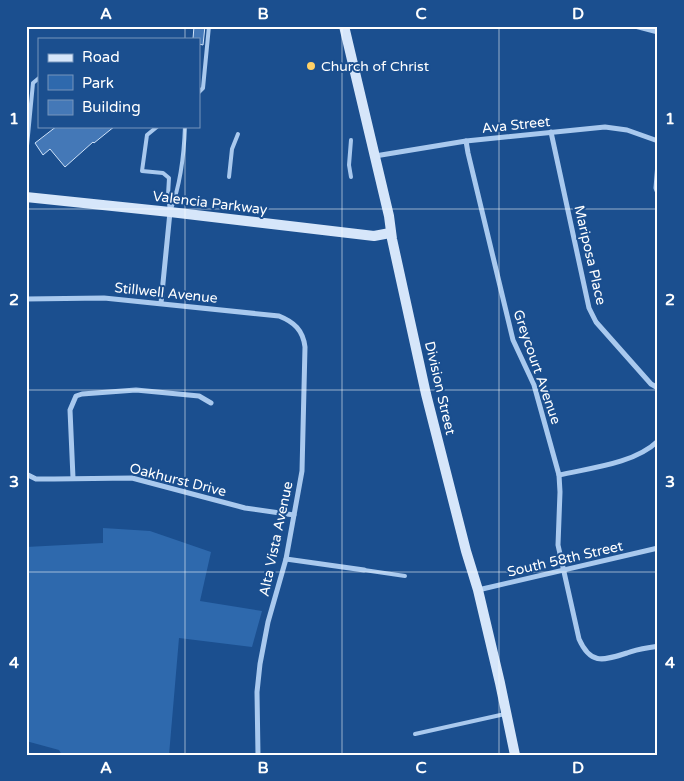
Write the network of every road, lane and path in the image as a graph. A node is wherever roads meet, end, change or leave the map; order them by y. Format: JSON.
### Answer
{"nodes":[{"id":1,"x":210,"y":26,"type":"edge"},
{"id":2,"x":344,"y":26,"type":"edge"},
{"id":3,"x":635,"y":26,"type":"edge"},
{"id":4,"x":658,"y":32,"type":"edge"},
{"id":5,"x":38,"y":79,"type":"edge"},
{"id":6,"x":200,"y":91,"type":"edge"},
{"id":7,"x":156,"y":128,"type":"edge"},
{"id":8,"x":185,"y":128,"type":"edge"},
{"id":9,"x":551,"y":132,"type":"junction"},
{"id":10,"x":238,"y":134,"type":"dead end"},
{"id":11,"x":351,"y":140,"type":"dead end"},
{"id":12,"x":466,"y":141,"type":"junction"},
{"id":13,"x":658,"y":141,"type":"edge"},
{"id":14,"x":26,"y":156,"type":"edge"},
{"id":15,"x":375,"y":156,"type":"junction"},
{"id":16,"x":658,"y":163,"type":"edge"},
{"id":17,"x":229,"y":177,"type":"dead end"},
{"id":18,"x":351,"y":177,"type":"dead end"},
{"id":19,"x":658,"y":193,"type":"edge"},
{"id":20,"x":26,"y":197,"type":"edge"},
{"id":21,"x":170,"y":212,"type":"junction"},
{"id":22,"x":390,"y":233,"type":"junction"},
{"id":23,"x":26,"y":299,"type":"edge"},
{"id":24,"x":161,"y":303,"type":"junction"},
{"id":25,"x":299,"y":328,"type":"joint"},
{"id":26,"x":658,"y":388,"type":"edge"},
{"id":27,"x":211,"y":403,"type":"dead end"},
{"id":28,"x":658,"y":441,"type":"edge"},
{"id":29,"x":26,"y":474,"type":"edge"},
{"id":30,"x":559,"y":475,"type":"junction"},
{"id":31,"x":73,"y":478,"type":"junction"},
{"id":32,"x":294,"y":515,"type":"junction"},
{"id":33,"x":658,"y":548,"type":"edge"},
{"id":34,"x":286,"y":559,"type":"junction"},
{"id":35,"x":364,"y":570,"type":"joint"},
{"id":36,"x":564,"y":571,"type":"junction"},
{"id":37,"x":405,"y":576,"type":"dead end"},
{"id":38,"x":478,"y":590,"type":"junction"},
{"id":39,"x":658,"y":646,"type":"edge"},
{"id":40,"x":507,"y":713,"type":"junction"},
{"id":41,"x":415,"y":734,"type":"dead end"},
{"id":42,"x":258,"y":755,"type":"edge"},
{"id":43,"x":515,"y":755,"type":"edge"}],
"edges":[{"from":1,"to":6,"type":"lane"},
{"from":2,"to":15,"type":"main road","name":"Division Street"},
{"from":3,"to":4,"type":"street"},
{"from":5,"to":14,"type":"lane"},
{"from":7,"to":21,"type":"lane"},
{"from":8,"to":21,"type":"lane"},
{"from":9,"to":12,"type":"street","name":"Ava Street"},
{"from":9,"to":13,"type":"street","name":"Ava Street"},
{"from":9,"to":26,"type":"street","name":"Mariposa Place"},
{"from":10,"to":17,"type":"lane"},
{"from":11,"to":18,"type":"lane"},
{"from":12,"to":15,"type":"street","name":"Ava Street"},
{"from":12,"to":30,"type":"street","name":"Greycourt Avenue"},
{"from":15,"to":22,"type":"main road","name":"Division Street"},
{"from":16,"to":19,"type":"street"},
{"from":20,"to":21,"type":"main road","name":"Valencia Parkway"},
{"from":21,"to":22,"type":"main road","name":"Valencia Parkway"},
{"from":21,"to":24,"type":"street"},
{"from":22,"to":38,"type":"main road","name":"Division Street"},
{"from":23,"to":24,"type":"street","name":"Stillwell Avenue"},
{"from":24,"to":25,"type":"street","name":"Stillwell Avenue"},
{"from":25,"to":32,"type":"street","name":"Alta Vista Avenue"},
{"from":27,"to":31,"type":"street"},
{"from":28,"to":30,"type":"street"},
{"from":29,"to":31,"type":"street","name":"Oakhurst Drive"},
{"from":30,"to":36,"type":"street","name":"Greycourt Avenue"},
{"from":31,"to":32,"type":"street","name":"Oakhurst Drive"},
{"from":32,"to":34,"type":"street","name":"Alta Vista Avenue"},
{"from":33,"to":36,"type":"street","name":"South 58th Street"},
{"from":34,"to":35,"type":"street"},
{"from":34,"to":42,"type":"street","name":"Alta Vista Avenue"},
{"from":35,"to":37,"type":"lane"},
{"from":36,"to":38,"type":"street","name":"South 58th Street"},
{"from":36,"to":39,"type":"street","name":"Greycourt Avenue"},
{"from":38,"to":40,"type":"main road","name":"Division Street"},
{"from":40,"to":41,"type":"lane"},
{"from":40,"to":43,"type":"main road","name":"Division Street"}]}
